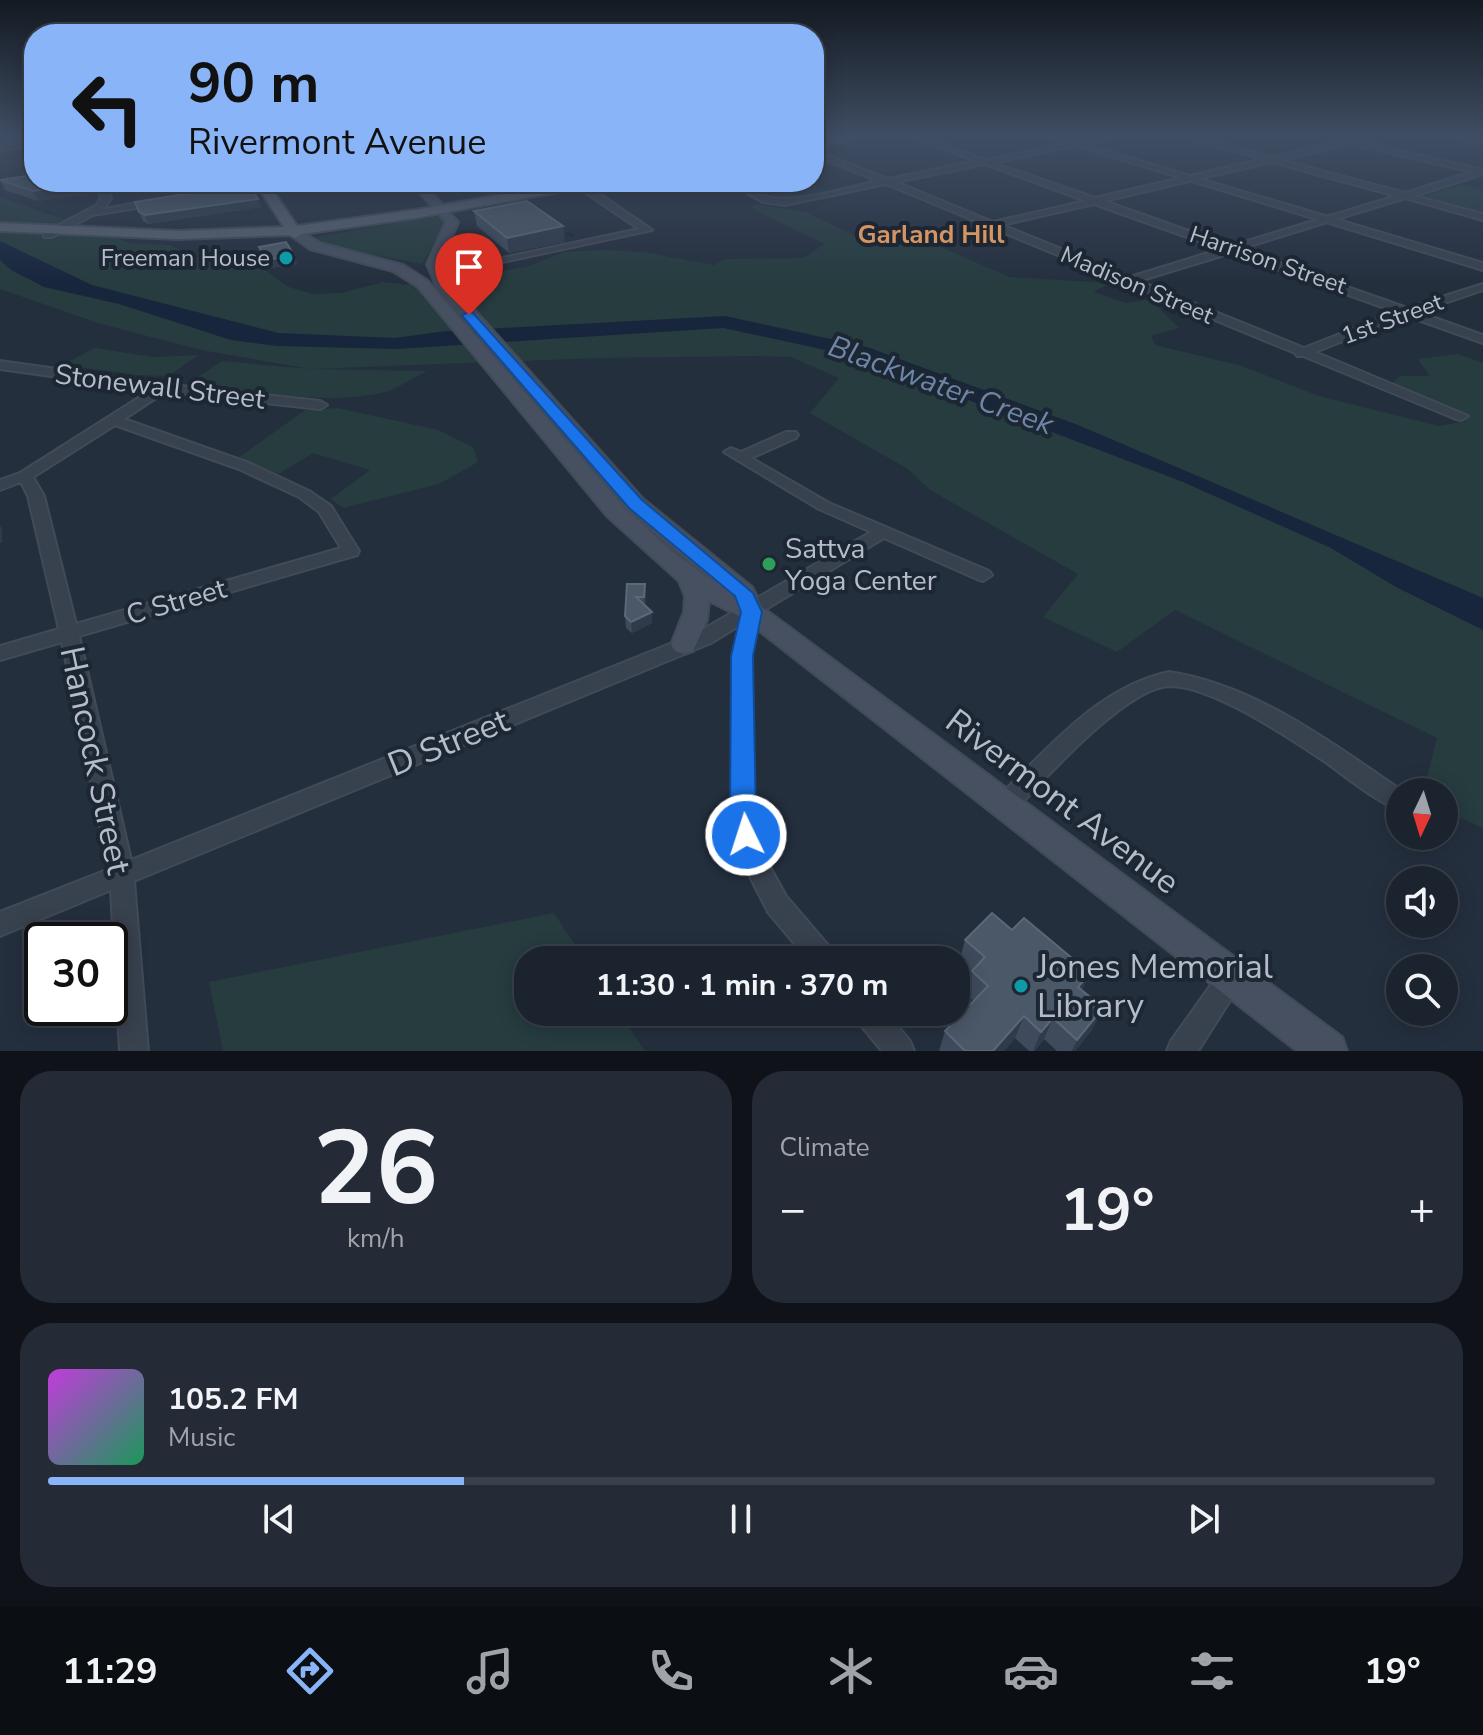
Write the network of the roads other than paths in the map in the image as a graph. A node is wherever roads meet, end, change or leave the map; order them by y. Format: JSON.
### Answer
{"nodes":[{"id":1,"x":865,"y":186,"type":"edge"},
{"id":2,"x":898,"y":186,"type":"edge"},
{"id":3,"x":1057,"y":186,"type":"edge"},
{"id":4,"x":1159,"y":186,"type":"edge"},
{"id":5,"x":1213,"y":186,"type":"edge"},
{"id":6,"x":1368,"y":186,"type":"edge"},
{"id":7,"x":1442,"y":186,"type":"edge"},
{"id":8,"x":104,"y":192,"type":"edge"},
{"id":9,"x":268,"y":192,"type":"edge"},
{"id":10,"x":426,"y":192,"type":"edge"},
{"id":11,"x":530,"y":192,"type":"edge"},
{"id":12,"x":594,"y":192,"type":"edge"},
{"id":13,"x":752,"y":192,"type":"edge"},
{"id":14,"x":1408,"y":197,"type":"junction"},
{"id":15,"x":175,"y":200,"type":"edge"},
{"id":16,"x":1097,"y":200,"type":"junction"},
{"id":17,"x":443,"y":209,"type":"junction"},
{"id":18,"x":93,"y":212,"type":"junction"},
{"id":19,"x":1483,"y":217,"type":"edge"},
{"id":20,"x":1329,"y":221,"type":"junction"},
{"id":21,"x":992,"y":225,"type":"junction"},
{"id":22,"x":0,"y":230,"type":"edge"},
{"id":23,"x":54,"y":232,"type":"junction"},
{"id":24,"x":294,"y":232,"type":"junction"},
{"id":25,"x":1235,"y":249,"type":"junction"},
{"id":26,"x":372,"y":260,"type":"junction"},
{"id":27,"x":502,"y":261,"type":"dead end"},
{"id":28,"x":1483,"y":267,"type":"edge"},
{"id":29,"x":432,"y":276,"type":"junction"},
{"id":30,"x":1128,"y":281,"type":"junction"},
{"id":31,"x":1483,"y":287,"type":"edge"},
{"id":32,"x":1412,"y":312,"type":"junction"},
{"id":33,"x":1483,"y":339,"type":"edge"},
{"id":34,"x":1301,"y":353,"type":"junction"},
{"id":35,"x":0,"y":365,"type":"edge"},
{"id":36,"x":163,"y":388,"type":"junction"},
{"id":37,"x":320,"y":405,"type":"dead end"},
{"id":38,"x":1461,"y":416,"type":"dead end"},
{"id":39,"x":112,"y":419,"type":"junction"},
{"id":40,"x":791,"y":435,"type":"dead end"},
{"id":41,"x":25,"y":476,"type":"junction"},
{"id":42,"x":0,"y":485,"type":"edge"},
{"id":43,"x":883,"y":532,"type":"junction"},
{"id":44,"x":656,"y":537,"type":"junction"},
{"id":45,"x":983,"y":575,"type":"dead end"},
{"id":46,"x":690,"y":578,"type":"junction"},
{"id":47,"x":752,"y":612,"type":"junction"},
{"id":48,"x":69,"y":632,"type":"junction"},
{"id":49,"x":684,"y":645,"type":"junction"},
{"id":50,"x":0,"y":653,"type":"edge"},
{"id":51,"x":1386,"y":792,"type":"edge"},
{"id":52,"x":1006,"y":804,"type":"junction"},
{"id":53,"x":122,"y":875,"type":"junction"},
{"id":54,"x":0,"y":924,"type":"edge"},
{"id":55,"x":812,"y":946,"type":"edge"},
{"id":56,"x":1232,"y":977,"type":"junction"},
{"id":57,"x":879,"y":1026,"type":"edge"},
{"id":58,"x":134,"y":1051,"type":"edge"},
{"id":59,"x":900,"y":1051,"type":"edge"},
{"id":60,"x":1181,"y":1051,"type":"edge"},
{"id":61,"x":1328,"y":1051,"type":"edge"}],
"edges":[{"from":1,"to":13,"type":"street"},
{"from":2,"to":21,"type":"street","name":"Madison Street"},
{"from":3,"to":16,"type":"street","name":"Harrison Street"},
{"from":4,"to":16,"type":"street"},
{"from":5,"to":20,"type":"street"},
{"from":6,"to":14,"type":"street"},
{"from":7,"to":14,"type":"street"},
{"from":8,"to":18,"type":"street"},
{"from":9,"to":24,"type":"main road"},
{"from":10,"to":17,"type":"main road"},
{"from":11,"to":17,"type":"main road"},
{"from":12,"to":27,"type":"street"},
{"from":14,"to":19,"type":"street"},
{"from":14,"to":20,"type":"street"},
{"from":15,"to":18,"type":"street"},
{"from":16,"to":21,"type":"street"},
{"from":16,"to":25,"type":"street","name":"Harrison Street"},
{"from":17,"to":24,"type":"main road"},
{"from":17,"to":29,"type":"main road"},
{"from":18,"to":23,"type":"street"},
{"from":20,"to":25,"type":"street"},
{"from":20,"to":28,"type":"street"},
{"from":21,"to":30,"type":"street","name":"Madison Street"},
{"from":22,"to":23,"type":"main road"},
{"from":23,"to":24,"type":"main road"},
{"from":24,"to":26,"type":"main road"},
{"from":25,"to":30,"type":"street"},
{"from":25,"to":32,"type":"street","name":"Harrison Street"},
{"from":26,"to":29,"type":"main road","name":"Rivermont Avenue"},
{"from":26,"to":29,"type":"main road"},
{"from":29,"to":44,"type":"main road","name":"Rivermont Avenue"},
{"from":30,"to":34,"type":"street","name":"Madison Street"},
{"from":31,"to":32,"type":"street","name":"1st Street"},
{"from":32,"to":33,"type":"street","name":"Harrison Street"},
{"from":32,"to":34,"type":"street","name":"1st Street"},
{"from":34,"to":38,"type":"street","name":"Madison Street"},
{"from":35,"to":36,"type":"street","name":"Stonewall Street"},
{"from":36,"to":37,"type":"street","name":"Stonewall Street"},
{"from":36,"to":39,"type":"street"},
{"from":39,"to":41,"type":"street"},
{"from":39,"to":48,"type":"street","name":"C Street"},
{"from":40,"to":43,"type":"street"},
{"from":41,"to":42,"type":"street"},
{"from":41,"to":48,"type":"street","name":"Hancock Street"},
{"from":43,"to":45,"type":"street"},
{"from":43,"to":47,"type":"street","name":"D Street"},
{"from":44,"to":46,"type":"main road","name":"Rivermont Avenue"},
{"from":44,"to":47,"type":"main road","name":"Rivermont Avenue"},
{"from":46,"to":47,"type":"main road","name":"Rivermont Avenue"},
{"from":46,"to":49,"type":"main road"},
{"from":47,"to":49,"type":"street","name":"D Street"},
{"from":47,"to":52,"type":"main road","name":"Rivermont Avenue"},
{"from":47,"to":55,"type":"street"},
{"from":48,"to":50,"type":"street","name":"C Street"},
{"from":48,"to":53,"type":"street","name":"Hancock Street"},
{"from":49,"to":53,"type":"street","name":"D Street"},
{"from":51,"to":52,"type":"street"},
{"from":52,"to":56,"type":"main road","name":"Rivermont Avenue"},
{"from":53,"to":54,"type":"street","name":"D Street"},
{"from":53,"to":58,"type":"street","name":"Hancock Street"},
{"from":56,"to":60,"type":"street"},
{"from":56,"to":61,"type":"main road","name":"Rivermont Avenue"},
{"from":57,"to":59,"type":"street"}]}
